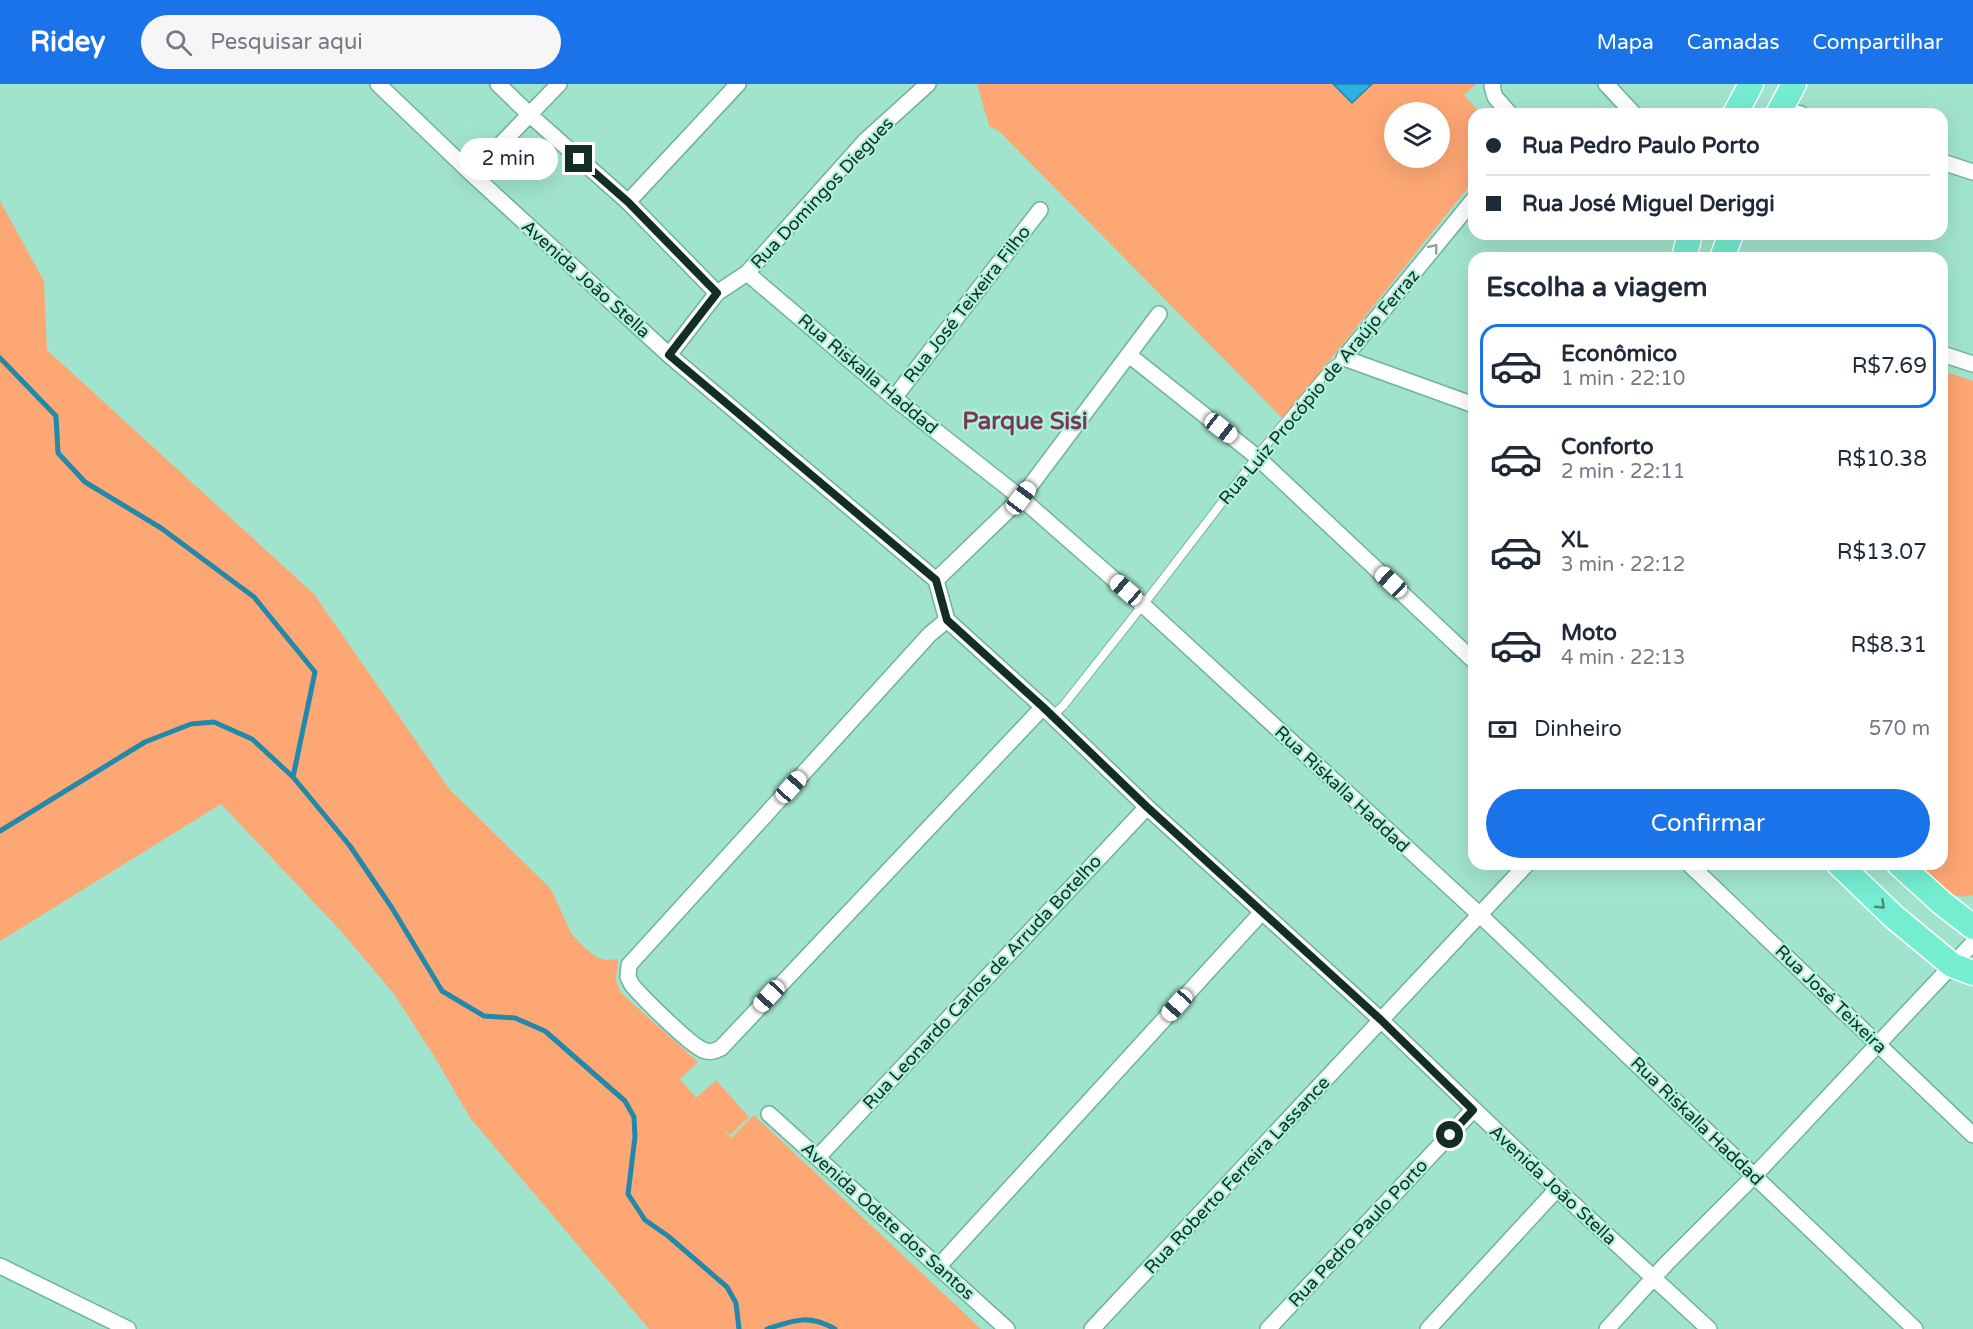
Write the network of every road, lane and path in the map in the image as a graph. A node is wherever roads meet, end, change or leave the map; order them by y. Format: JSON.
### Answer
{"nodes":[{"id":1,"x":378,"y":84,"type":"edge"},
{"id":2,"x":498,"y":84,"type":"edge"},
{"id":3,"x":559,"y":84,"type":"edge"},
{"id":4,"x":738,"y":84,"type":"edge"},
{"id":5,"x":928,"y":84,"type":"edge"},
{"id":6,"x":1493,"y":84,"type":"edge"},
{"id":7,"x":1606,"y":84,"type":"edge"},
{"id":8,"x":1751,"y":84,"type":"edge"},
{"id":9,"x":1794,"y":84,"type":"edge"},
{"id":10,"x":1505,"y":108,"type":"edge"},
{"id":11,"x":1628,"y":108,"type":"edge"},
{"id":12,"x":1738,"y":108,"type":"edge"},
{"id":13,"x":1787,"y":108,"type":"edge"},
{"id":14,"x":530,"y":116,"type":"junction"},
{"id":15,"x":1948,"y":164,"type":"edge"},
{"id":16,"x":1973,"y":172,"type":"edge"},
{"id":17,"x":472,"y":174,"type":"junction"},
{"id":18,"x":628,"y":202,"type":"junction"},
{"id":19,"x":1468,"y":207,"type":"edge"},
{"id":20,"x":1040,"y":210,"type":"dead end"},
{"id":21,"x":747,"y":273,"type":"junction"},
{"id":22,"x":717,"y":293,"type":"junction"},
{"id":23,"x":1159,"y":314,"type":"dead end"},
{"id":24,"x":1130,"y":354,"type":"junction"},
{"id":25,"x":669,"y":355,"type":"junction"},
{"id":26,"x":1948,"y":356,"type":"edge"},
{"id":27,"x":1344,"y":358,"type":"junction"},
{"id":28,"x":1973,"y":364,"type":"edge"},
{"id":29,"x":894,"y":398,"type":"junction"},
{"id":30,"x":1468,"y":403,"type":"edge"},
{"id":31,"x":1257,"y":457,"type":"junction"},
{"id":32,"x":1021,"y":498,"type":"junction"},
{"id":33,"x":936,"y":580,"type":"junction"},
{"id":34,"x":1143,"y":605,"type":"junction"},
{"id":35,"x":947,"y":620,"type":"junction"},
{"id":36,"x":1468,"y":655,"type":"edge"},
{"id":37,"x":1048,"y":712,"type":"junction"},
{"id":38,"x":1147,"y":807,"type":"junction"},
{"id":39,"x":1521,"y":870,"type":"edge"},
{"id":40,"x":1695,"y":870,"type":"edge"},
{"id":41,"x":1845,"y":870,"type":"edge"},
{"id":42,"x":1906,"y":870,"type":"edge"},
{"id":43,"x":1262,"y":912,"type":"junction"},
{"id":44,"x":1480,"y":915,"type":"junction"},
{"id":45,"x":1973,"y":927,"type":"edge"},
{"id":46,"x":1973,"y":943,"type":"edge"},
{"id":47,"x":1962,"y":969,"type":"edge"},
{"id":48,"x":1381,"y":1020,"type":"junction"},
{"id":49,"x":1878,"y":1044,"type":"junction"},
{"id":50,"x":1473,"y":1110,"type":"junction"},
{"id":51,"x":769,"y":1114,"type":"dead end"},
{"id":52,"x":1973,"y":1135,"type":"edge"},
{"id":53,"x":818,"y":1157,"type":"junction"},
{"id":54,"x":1754,"y":1176,"type":"junction"},
{"id":55,"x":1557,"y":1189,"type":"junction"},
{"id":56,"x":0,"y":1266,"type":"edge"},
{"id":57,"x":938,"y":1267,"type":"junction"},
{"id":58,"x":1654,"y":1278,"type":"junction"},
{"id":59,"x":128,"y":1329,"type":"edge"},
{"id":60,"x":1007,"y":1329,"type":"edge"},
{"id":61,"x":1092,"y":1329,"type":"edge"},
{"id":62,"x":1268,"y":1329,"type":"edge"},
{"id":63,"x":1428,"y":1329,"type":"edge"},
{"id":64,"x":1606,"y":1329,"type":"edge"},
{"id":65,"x":1709,"y":1329,"type":"edge"},
{"id":66,"x":1915,"y":1329,"type":"edge"}],
"edges":[{"from":1,"to":17,"type":"street","name":"Avenida João Stella"},
{"from":2,"to":14,"type":"street"},
{"from":3,"to":14,"type":"street"},
{"from":4,"to":18,"type":"street"},
{"from":5,"to":21,"type":"street","name":"Rua Domingos Diegues"},
{"from":6,"to":10,"type":"street"},
{"from":7,"to":11,"type":"street"},
{"from":8,"to":12,"type":"main road"},
{"from":9,"to":13,"type":"main road"},
{"from":14,"to":17,"type":"street"},
{"from":14,"to":18,"type":"street"},
{"from":15,"to":16,"type":"street"},
{"from":17,"to":25,"type":"street","name":"Avenida João Stella"},
{"from":18,"to":22,"type":"street"},
{"from":27,"to":19,"type":"street","name":"Rua Luiz Procópio de Araújo Ferraz","one_way":true},
{"from":20,"to":29,"type":"street","name":"Rua José Teixeira Filho"},
{"from":21,"to":22,"type":"street","name":"Rua Domingos Diegues"},
{"from":21,"to":29,"type":"street","name":"Rua Riskalla Haddad"},
{"from":22,"to":25,"type":"street","name":"Rua Domingos Diegues"},
{"from":23,"to":24,"type":"street"},
{"from":24,"to":31,"type":"street"},
{"from":24,"to":32,"type":"street"},
{"from":25,"to":33,"type":"street","name":"Avenida João Stella"},
{"from":26,"to":28,"type":"street"},
{"from":27,"to":30,"type":"street"},
{"from":27,"to":31,"type":"lane","name":"Rua Luiz Procópio de Araújo Ferraz"},
{"from":29,"to":32,"type":"street","name":"Rua Riskalla Haddad"},
{"from":31,"to":34,"type":"lane","name":"Rua Luiz Procópio de Araújo Ferraz"},
{"from":31,"to":36,"type":"street"},
{"from":32,"to":33,"type":"street"},
{"from":32,"to":34,"type":"street","name":"Rua Riskalla Haddad"},
{"from":33,"to":35,"type":"street"},
{"from":34,"to":37,"type":"lane","name":"Rua Luiz Procópio de Araújo Ferraz"},
{"from":34,"to":44,"type":"street","name":"Rua Riskalla Haddad"},
{"from":35,"to":37,"type":"street","name":"Avenida João Stella"},
{"from":35,"to":37,"type":"street"},
{"from":37,"to":38,"type":"street","name":"Avenida João Stella"},
{"from":38,"to":43,"type":"street","name":"Avenida João Stella"},
{"from":38,"to":53,"type":"street","name":"Rua Leonardo Carlos de Arruda Botelho"},
{"from":39,"to":44,"type":"street","name":"Rua Roberto Ferreira Lassance"},
{"from":40,"to":49,"type":"street","name":"Rua José Teixeira"},
{"from":41,"to":47,"type":"main road","one_way":true},
{"from":42,"to":45,"type":"main road"},
{"from":43,"to":48,"type":"street","name":"Avenida João Stella"},
{"from":43,"to":57,"type":"street"},
{"from":44,"to":48,"type":"street","name":"Rua Roberto Ferreira Lassance"},
{"from":44,"to":54,"type":"street","name":"Rua Riskalla Haddad"},
{"from":46,"to":47,"type":"street"},
{"from":47,"to":49,"type":"street"},
{"from":48,"to":50,"type":"street","name":"Avenida João Stella"},
{"from":48,"to":61,"type":"street","name":"Rua Roberto Ferreira Lassance"},
{"from":49,"to":52,"type":"street","name":"Rua José Teixeira"},
{"from":49,"to":54,"type":"street"},
{"from":50,"to":55,"type":"street","name":"Avenida João Stella"},
{"from":50,"to":62,"type":"street","name":"Rua Pedro Paulo Porto"},
{"from":51,"to":53,"type":"street","name":"Avenida Odete dos Santos"},
{"from":53,"to":57,"type":"street","name":"Avenida Odete dos Santos"},
{"from":54,"to":58,"type":"street"},
{"from":54,"to":66,"type":"street","name":"Rua Riskalla Haddad"},
{"from":55,"to":58,"type":"street","name":"Avenida João Stella"},
{"from":55,"to":63,"type":"street"},
{"from":56,"to":59,"type":"street"},
{"from":57,"to":60,"type":"street","name":"Avenida Odete dos Santos"},
{"from":58,"to":64,"type":"street"},
{"from":58,"to":65,"type":"street","name":"Avenida João Stella"}]}
